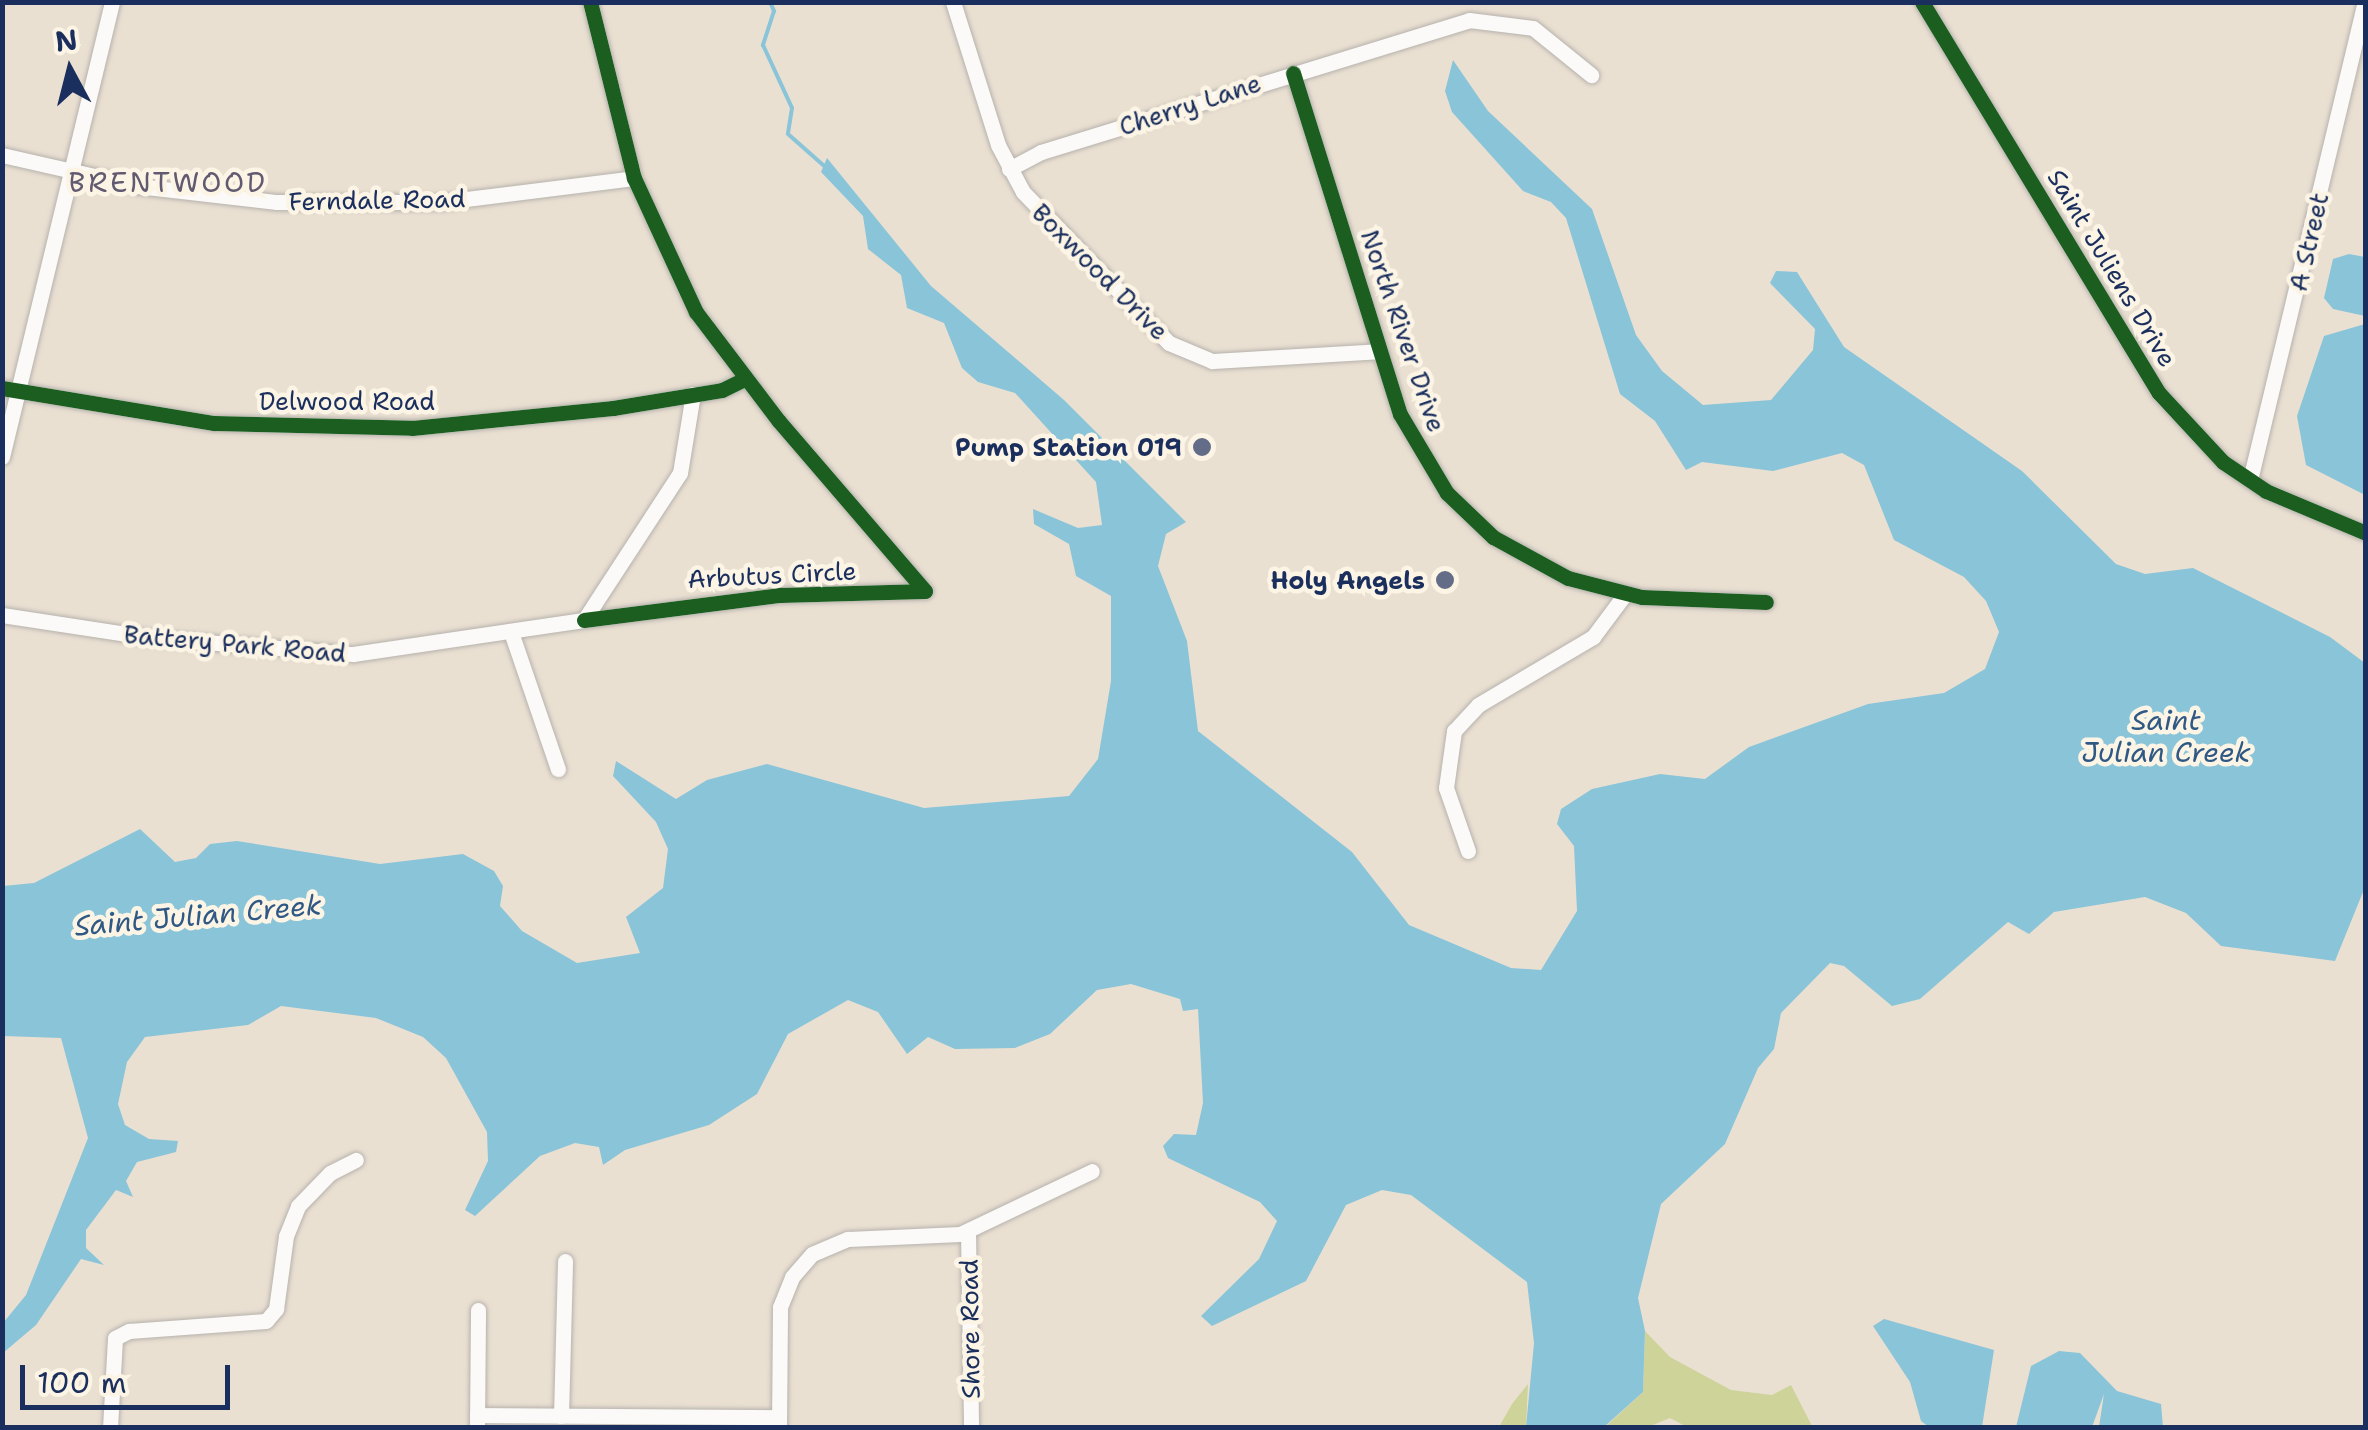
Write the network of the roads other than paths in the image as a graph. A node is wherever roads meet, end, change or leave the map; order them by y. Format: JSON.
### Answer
{"nodes":[{"id":1,"x":112,"y":2,"type":"edge"},
{"id":2,"x":590,"y":2,"type":"edge"},
{"id":3,"x":953,"y":2,"type":"edge"},
{"id":4,"x":1922,"y":2,"type":"edge"},
{"id":5,"x":2365,"y":2,"type":"edge"},
{"id":6,"x":1293,"y":72,"type":"junction"},
{"id":7,"x":1592,"y":74,"type":"dead end"},
{"id":8,"x":2,"y":155,"type":"edge"},
{"id":9,"x":1009,"y":169,"type":"junction"},
{"id":10,"x":72,"y":173,"type":"junction"},
{"id":11,"x":634,"y":178,"type":"junction"},
{"id":12,"x":1379,"y":351,"type":"junction"},
{"id":13,"x":745,"y":379,"type":"junction"},
{"id":14,"x":10,"y":390,"type":"edge"},
{"id":15,"x":693,"y":394,"type":"junction"},
{"id":16,"x":2,"y":456,"type":"edge"},
{"id":17,"x":2250,"y":480,"type":"junction"},
{"id":18,"x":2366,"y":533,"type":"edge"},
{"id":19,"x":1625,"y":594,"type":"junction"},
{"id":20,"x":1766,"y":602,"type":"dead end"},
{"id":21,"x":2,"y":615,"type":"edge"},
{"id":22,"x":584,"y":620,"type":"junction"},
{"id":23,"x":511,"y":632,"type":"junction"},
{"id":24,"x":558,"y":769,"type":"dead end"},
{"id":25,"x":1468,"y":851,"type":"dead end"},
{"id":26,"x":356,"y":1160,"type":"dead end"},
{"id":27,"x":1092,"y":1170,"type":"dead end"},
{"id":28,"x":968,"y":1231,"type":"junction"},
{"id":29,"x":565,"y":1260,"type":"dead end"},
{"id":30,"x":478,"y":1310,"type":"dead end"},
{"id":31,"x":561,"y":1416,"type":"junction"},
{"id":32,"x":477,"y":1421,"type":"edge"},
{"id":33,"x":779,"y":1422,"type":"edge"},
{"id":34,"x":110,"y":1428,"type":"edge"},
{"id":35,"x":971,"y":1428,"type":"edge"}],
"edges":[{"from":1,"to":10,"type":"street"},
{"from":2,"to":11,"type":"street"},
{"from":3,"to":9,"type":"street","name":"Boxwood Drive"},
{"from":4,"to":17,"type":"street","name":"Saint Juliens Drive"},
{"from":5,"to":17,"type":"street","name":"A Street"},
{"from":6,"to":7,"type":"street","name":"Cherry Lane"},
{"from":6,"to":9,"type":"street","name":"Cherry Lane"},
{"from":6,"to":12,"type":"street","name":"North River Drive"},
{"from":8,"to":10,"type":"street","name":"Ferndale Road"},
{"from":9,"to":12,"type":"street","name":"Boxwood Drive"},
{"from":10,"to":11,"type":"street","name":"Ferndale Road"},
{"from":10,"to":14,"type":"street"},
{"from":11,"to":13,"type":"street"},
{"from":12,"to":19,"type":"street","name":"North River Drive"},
{"from":13,"to":15,"type":"street"},
{"from":13,"to":22,"type":"street","name":"Arbutus Circle"},
{"from":14,"to":15,"type":"street","name":"Delwood Road"},
{"from":14,"to":16,"type":"street"},
{"from":15,"to":22,"type":"street"},
{"from":17,"to":18,"type":"street","name":"Saint Juliens Drive"},
{"from":19,"to":20,"type":"street","name":"North River Drive"},
{"from":19,"to":25,"type":"street"},
{"from":21,"to":23,"type":"street","name":"Battery Park Road"},
{"from":22,"to":23,"type":"street","name":"Battery Park Road"},
{"from":23,"to":24,"type":"street"},
{"from":26,"to":34,"type":"street"},
{"from":27,"to":28,"type":"street"},
{"from":28,"to":33,"type":"street"},
{"from":28,"to":35,"type":"street","name":"Shore Road"},
{"from":29,"to":31,"type":"street"},
{"from":30,"to":32,"type":"street"},
{"from":31,"to":32,"type":"street"},
{"from":31,"to":33,"type":"street"}]}
